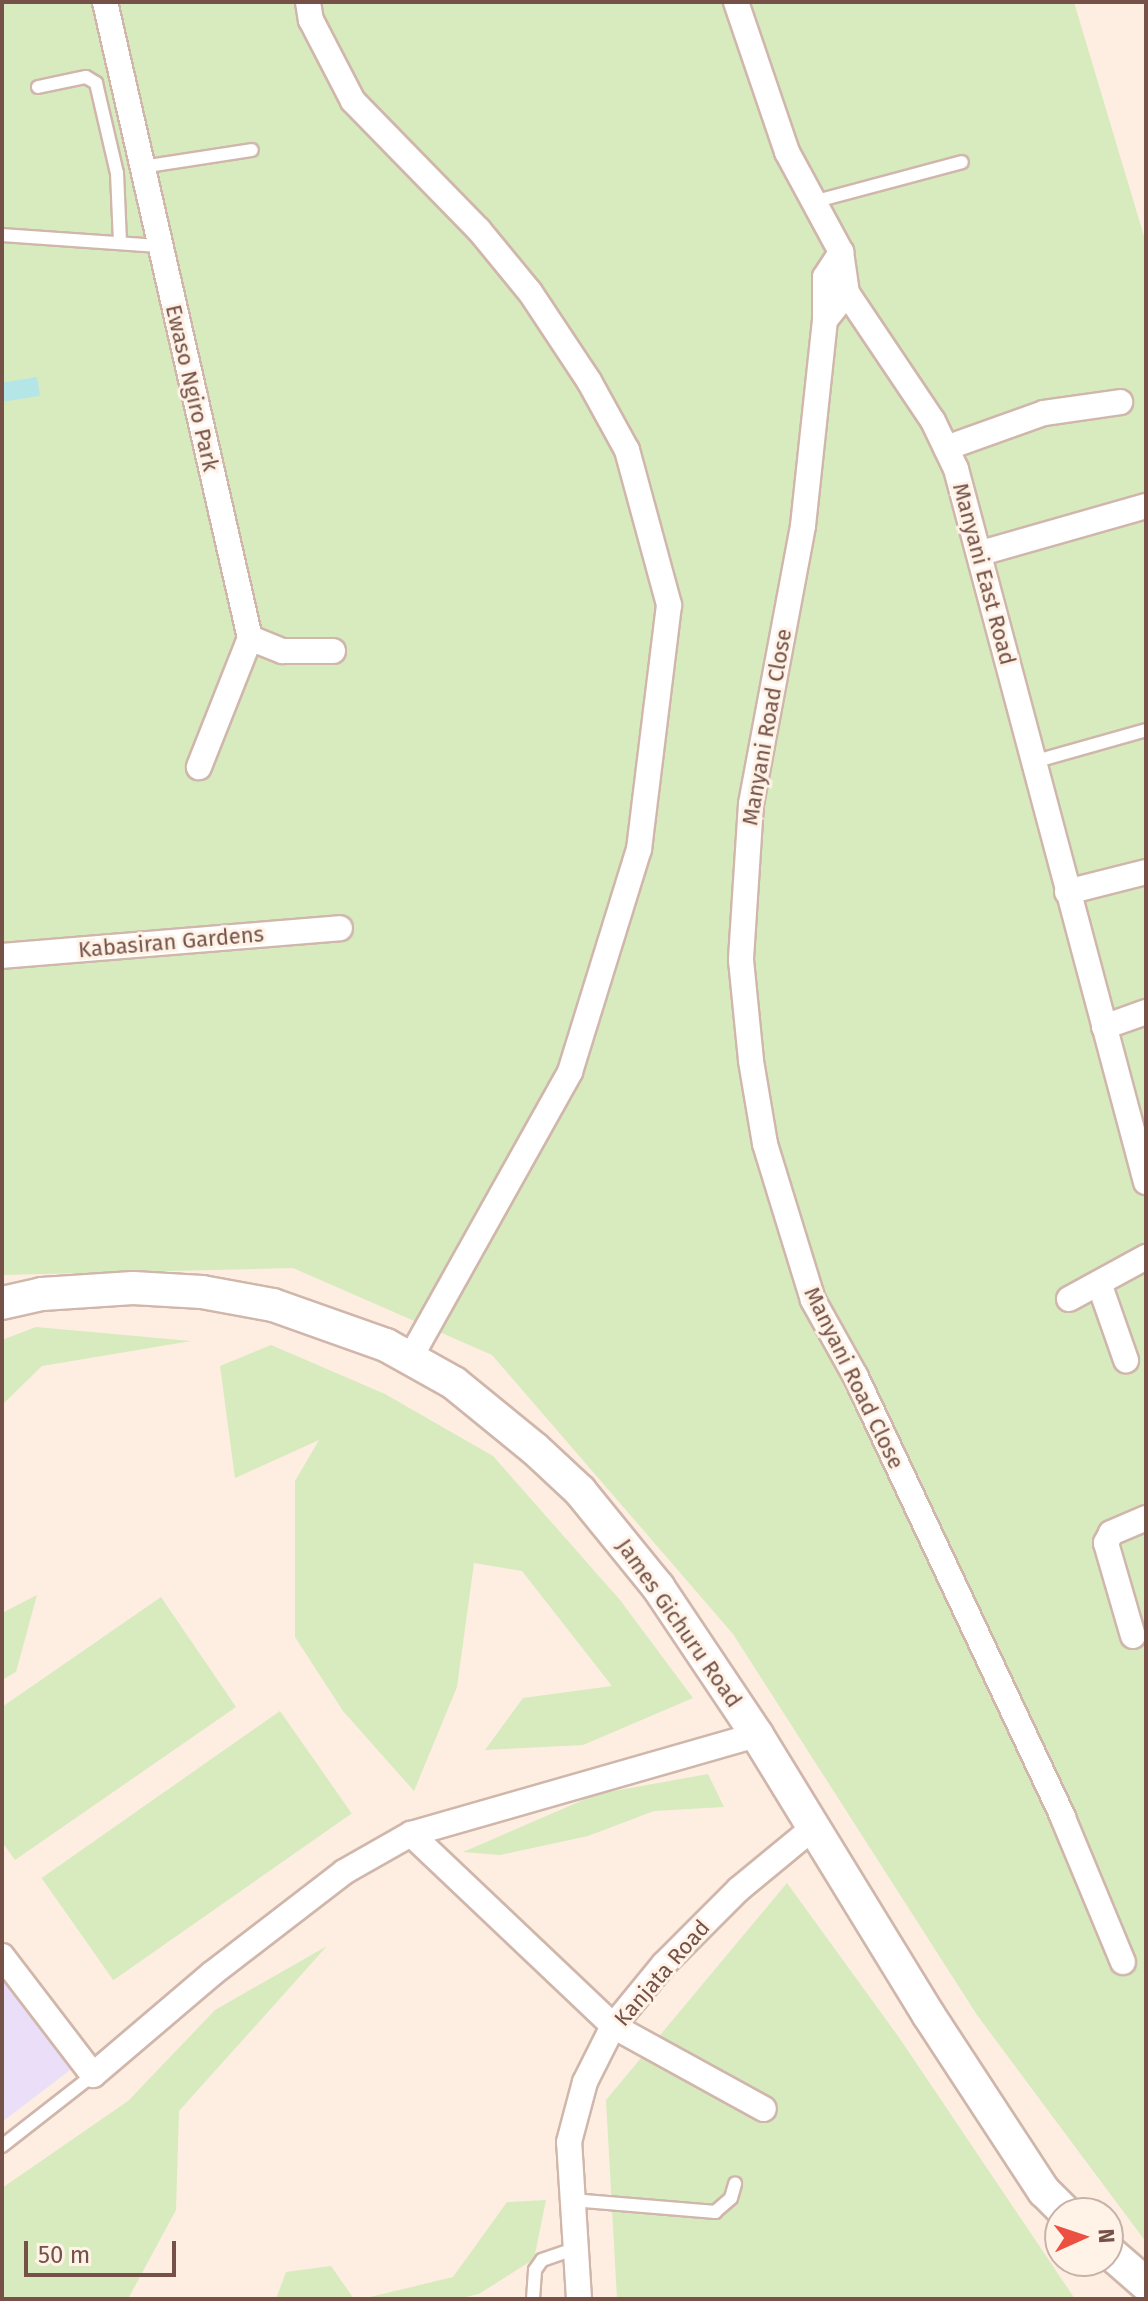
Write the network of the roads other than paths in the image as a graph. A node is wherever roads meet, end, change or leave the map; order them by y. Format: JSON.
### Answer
{"nodes":[{"id":1,"x":105,"y":2,"type":"edge"},
{"id":2,"x":308,"y":2,"type":"edge"},
{"id":3,"x":736,"y":2,"type":"edge"},
{"id":4,"x":38,"y":87,"type":"dead end"},
{"id":5,"x":252,"y":150,"type":"dead end"},
{"id":6,"x":962,"y":162,"type":"dead end"},
{"id":7,"x":142,"y":167,"type":"junction"},
{"id":8,"x":813,"y":202,"type":"junction"},
{"id":9,"x":2,"y":235,"type":"edge"},
{"id":10,"x":120,"y":242,"type":"junction"},
{"id":11,"x":160,"y":246,"type":"junction"},
{"id":12,"x":841,"y":252,"type":"junction"},
{"id":13,"x":852,"y":300,"type":"junction"},
{"id":14,"x":826,"y":331,"type":"junction"},
{"id":15,"x":1120,"y":402,"type":"dead end"},
{"id":16,"x":946,"y":448,"type":"junction"},
{"id":17,"x":1146,"y":506,"type":"edge"},
{"id":18,"x":981,"y":553,"type":"junction"},
{"id":19,"x":250,"y":638,"type":"junction"},
{"id":20,"x":333,"y":651,"type":"dead end"},
{"id":21,"x":1146,"y":730,"type":"edge"},
{"id":22,"x":1033,"y":762,"type":"junction"},
{"id":23,"x":199,"y":767,"type":"dead end"},
{"id":24,"x":1146,"y":872,"type":"edge"},
{"id":25,"x":1067,"y":892,"type":"junction"},
{"id":26,"x":340,"y":928,"type":"dead end"},
{"id":27,"x":2,"y":956,"type":"edge"},
{"id":28,"x":1146,"y":1012,"type":"edge"},
{"id":29,"x":1104,"y":1027,"type":"junction"},
{"id":30,"x":1146,"y":1182,"type":"edge"},
{"id":31,"x":1146,"y":1257,"type":"edge"},
{"id":32,"x":1099,"y":1283,"type":"junction"},
{"id":33,"x":1069,"y":1299,"type":"dead end"},
{"id":34,"x":2,"y":1303,"type":"edge"},
{"id":35,"x":410,"y":1358,"type":"junction"},
{"id":36,"x":1126,"y":1360,"type":"dead end"},
{"id":37,"x":1146,"y":1518,"type":"edge"},
{"id":38,"x":1133,"y":1636,"type":"dead end"},
{"id":39,"x":757,"y":1735,"type":"junction"},
{"id":40,"x":813,"y":1828,"type":"junction"},
{"id":41,"x":411,"y":1834,"type":"junction"},
{"id":42,"x":2,"y":1956,"type":"edge"},
{"id":43,"x":1123,"y":1962,"type":"dead end"},
{"id":44,"x":613,"y":2026,"type":"junction"},
{"id":45,"x":93,"y":2075,"type":"junction"},
{"id":46,"x":764,"y":2109,"type":"dead end"},
{"id":47,"x":2,"y":2146,"type":"edge"},
{"id":48,"x":735,"y":2184,"type":"dead end"},
{"id":49,"x":1050,"y":2197,"type":"edge"},
{"id":50,"x":569,"y":2199,"type":"junction"},
{"id":51,"x":574,"y":2249,"type":"junction"},
{"id":52,"x":1124,"y":2265,"type":"edge"},
{"id":53,"x":1146,"y":2284,"type":"edge"},
{"id":54,"x":533,"y":2299,"type":"edge"},
{"id":55,"x":579,"y":2299,"type":"edge"}],
"edges":[{"from":1,"to":7,"type":"street","name":"Ewaso Ngiro Park"},
{"from":2,"to":35,"type":"street"},
{"from":3,"to":8,"type":"street","name":"Manyani East Road"},
{"from":4,"to":10,"type":"lane"},
{"from":5,"to":7,"type":"lane"},
{"from":6,"to":8,"type":"lane"},
{"from":7,"to":11,"type":"street","name":"Ewaso Ngiro Park"},
{"from":8,"to":12,"type":"street","name":"Manyani East Road"},
{"from":9,"to":10,"type":"lane"},
{"from":10,"to":11,"type":"lane"},
{"from":11,"to":19,"type":"street","name":"Ewaso Ngiro Park"},
{"from":12,"to":13,"type":"street","name":"Manyani East Road"},
{"from":12,"to":14,"type":"street","name":"Manyani Road Close"},
{"from":13,"to":14,"type":"street"},
{"from":13,"to":16,"type":"street","name":"Manyani East Road"},
{"from":14,"to":43,"type":"street","name":"Manyani Road Close"},
{"from":15,"to":16,"type":"street"},
{"from":16,"to":18,"type":"street","name":"Manyani East Road"},
{"from":17,"to":18,"type":"street"},
{"from":18,"to":22,"type":"street","name":"Manyani East Road"},
{"from":19,"to":20,"type":"street"},
{"from":19,"to":23,"type":"street"},
{"from":21,"to":22,"type":"lane"},
{"from":22,"to":25,"type":"street","name":"Manyani East Road"},
{"from":24,"to":25,"type":"street"},
{"from":25,"to":29,"type":"street","name":"Manyani East Road"},
{"from":26,"to":27,"type":"street","name":"Kabasiran Gardens"},
{"from":28,"to":29,"type":"street"},
{"from":29,"to":30,"type":"street","name":"Manyani East Road"},
{"from":31,"to":32,"type":"street"},
{"from":32,"to":33,"type":"street"},
{"from":32,"to":36,"type":"street"},
{"from":34,"to":35,"type":"main road","name":"James Gichuru Road"},
{"from":35,"to":39,"type":"main road","name":"James Gichuru Road"},
{"from":37,"to":38,"type":"street"},
{"from":39,"to":40,"type":"main road","name":"James Gichuru Road"},
{"from":39,"to":41,"type":"street"},
{"from":40,"to":44,"type":"street","name":"Kanjata Road"},
{"from":40,"to":49,"type":"main road","name":"James Gichuru Road"},
{"from":41,"to":44,"type":"street"},
{"from":41,"to":45,"type":"street"},
{"from":42,"to":45,"type":"street"},
{"from":44,"to":46,"type":"street"},
{"from":44,"to":50,"type":"street","name":"Kanjata Road"},
{"from":45,"to":47,"type":"lane"},
{"from":48,"to":50,"type":"lane"},
{"from":50,"to":51,"type":"street","name":"Kanjata Road"},
{"from":51,"to":54,"type":"lane"},
{"from":51,"to":55,"type":"street","name":"Kanjata Road"},
{"from":52,"to":53,"type":"main road"}]}
